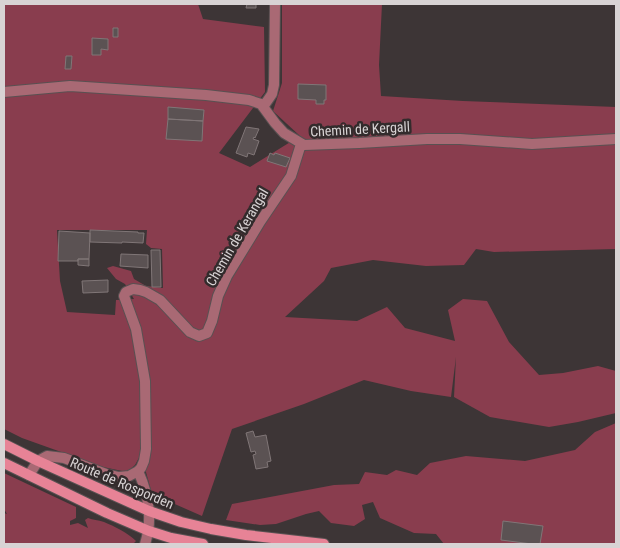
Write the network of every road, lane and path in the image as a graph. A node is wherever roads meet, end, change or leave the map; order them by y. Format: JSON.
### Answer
{"nodes":[{"id":1,"x":275,"y":4,"type":"edge"},
{"id":2,"x":4,"y":92,"type":"edge"},
{"id":3,"x":263,"y":107,"type":"junction"},
{"id":4,"x":616,"y":139,"type":"edge"},
{"id":5,"x":301,"y":144,"type":"junction"},
{"id":6,"x":4,"y":444,"type":"edge"},
{"id":7,"x":38,"y":461,"type":"junction"},
{"id":8,"x":4,"y":463,"type":"edge"},
{"id":9,"x":138,"y":471,"type":"junction"},
{"id":10,"x":29,"y":476,"type":"junction"},
{"id":11,"x":149,"y":511,"type":"junction"},
{"id":12,"x":149,"y":532,"type":"junction"},
{"id":13,"x":145,"y":544,"type":"edge"},
{"id":14,"x":203,"y":544,"type":"edge"},
{"id":15,"x":324,"y":544,"type":"edge"}],
"edges":[{"from":1,"to":3,"type":"street"},
{"from":2,"to":3,"type":"street"},
{"from":3,"to":5,"type":"street","name":"Chemin de Kergall"},
{"from":4,"to":5,"type":"street","name":"Chemin de Kergall"},
{"from":5,"to":9,"type":"street","name":"Chemin de Kerangal"},
{"from":6,"to":7,"type":"main road","name":"Route de Rosporden"},
{"from":7,"to":9,"type":"street"},
{"from":7,"to":10,"type":"street"},
{"from":7,"to":11,"type":"main road","name":"Route de Rosporden"},
{"from":8,"to":10,"type":"main road"},
{"from":9,"to":11,"type":"street"},
{"from":10,"to":12,"type":"main road"},
{"from":11,"to":12,"type":"street"},
{"from":11,"to":15,"type":"main road","name":"Route de Rosporden"},
{"from":12,"to":13,"type":"street"},
{"from":12,"to":14,"type":"main road"}]}
